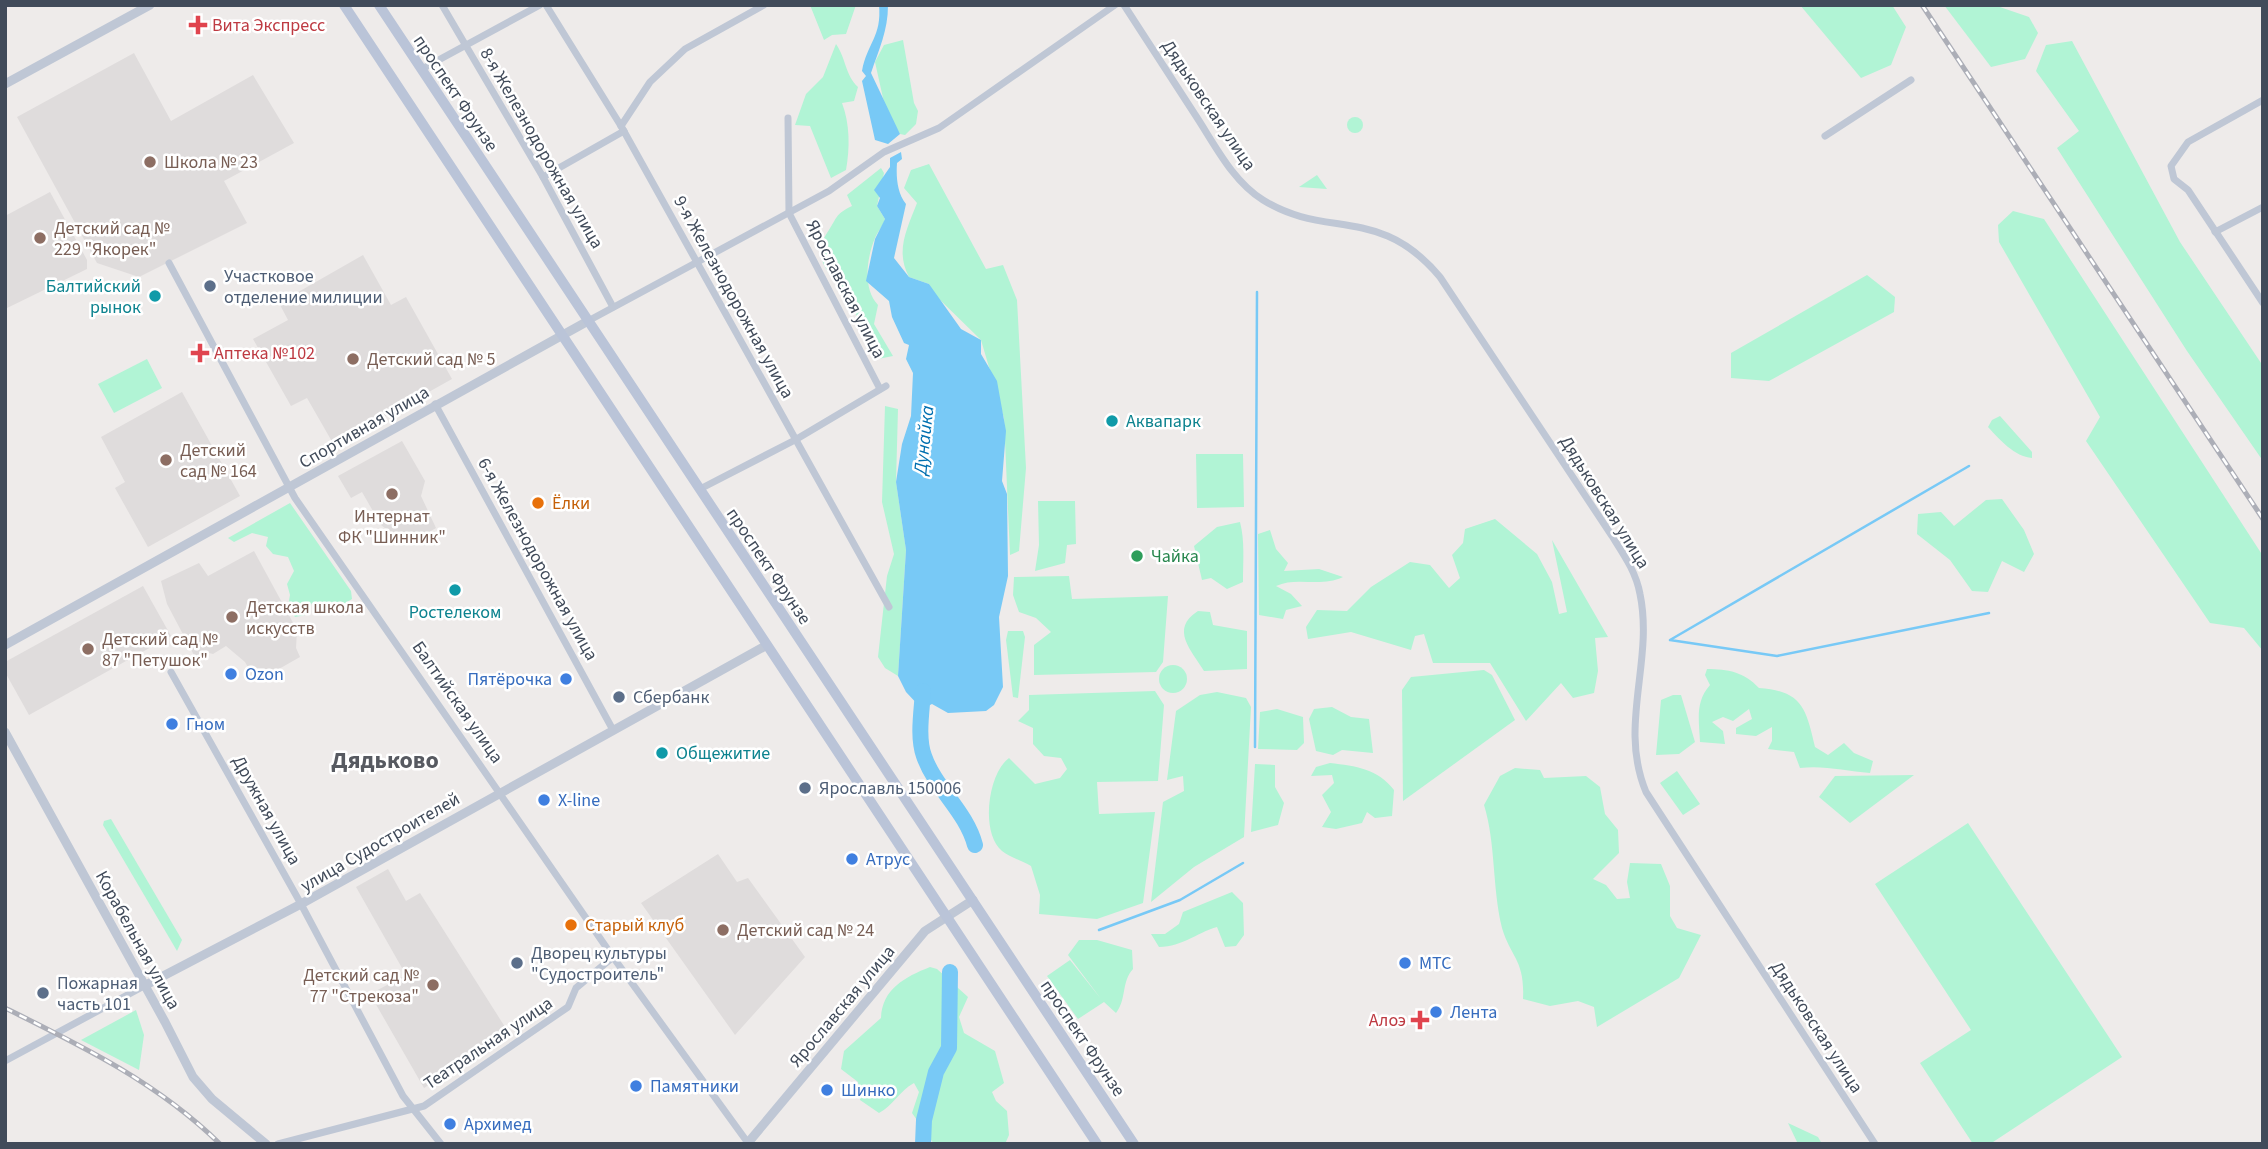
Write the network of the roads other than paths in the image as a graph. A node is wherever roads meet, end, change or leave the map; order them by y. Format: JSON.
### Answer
{"nodes":[{"id":1,"x":150,"y":5,"type":"edge"},
{"id":2,"x":344,"y":5,"type":"edge"},
{"id":3,"x":379,"y":5,"type":"edge"},
{"id":4,"x":442,"y":5,"type":"edge"},
{"id":5,"x":540,"y":5,"type":"edge"},
{"id":6,"x":546,"y":5,"type":"edge"},
{"id":7,"x":764,"y":5,"type":"edge"},
{"id":8,"x":1115,"y":5,"type":"edge"},
{"id":9,"x":1124,"y":5,"type":"edge"},
{"id":10,"x":465,"y":46,"type":"junction"},
{"id":11,"x":422,"y":69,"type":"junction"},
{"id":12,"x":1911,"y":79,"type":"dead end"},
{"id":13,"x":5,"y":84,"type":"edge"},
{"id":14,"x":2263,"y":100,"type":"edge"},
{"id":15,"x":788,"y":118,"type":"dead end"},
{"id":16,"x":623,"y":128,"type":"junction"},
{"id":17,"x":1825,"y":136,"type":"dead end"},
{"id":18,"x":542,"y":177,"type":"junction"},
{"id":19,"x":2263,"y":208,"type":"edge"},
{"id":20,"x":789,"y":213,"type":"junction"},
{"id":21,"x":2215,"y":232,"type":"junction"},
{"id":22,"x":169,"y":262,"type":"dead end"},
{"id":23,"x":697,"y":262,"type":"junction"},
{"id":24,"x":2263,"y":303,"type":"edge"},
{"id":25,"x":613,"y":307,"type":"junction"},
{"id":26,"x":588,"y":321,"type":"junction"},
{"id":27,"x":562,"y":335,"type":"junction"},
{"id":28,"x":435,"y":404,"type":"junction"},
{"id":29,"x":795,"y":440,"type":"junction"},
{"id":30,"x":290,"y":487,"type":"junction"},
{"id":31,"x":699,"y":489,"type":"junction"},
{"id":32,"x":888,"y":607,"type":"dead end"},
{"id":33,"x":5,"y":645,"type":"edge"},
{"id":34,"x":767,"y":645,"type":"junction"},
{"id":35,"x":171,"y":672,"type":"dead end"},
{"id":36,"x":613,"y":730,"type":"junction"},
{"id":37,"x":5,"y":732,"type":"edge"},
{"id":38,"x":501,"y":791,"type":"junction"},
{"id":39,"x":973,"y":901,"type":"junction"},
{"id":40,"x":301,"y":904,"type":"junction"},
{"id":41,"x":948,"y":916,"type":"junction"},
{"id":42,"x":613,"y":957,"type":"junction"},
{"id":43,"x":144,"y":986,"type":"junction"},
{"id":44,"x":5,"y":1060,"type":"edge"},
{"id":45,"x":414,"y":1110,"type":"junction"},
{"id":46,"x":747,"y":1143,"type":"edge"},
{"id":47,"x":266,"y":1144,"type":"edge"},
{"id":48,"x":278,"y":1144,"type":"edge"},
{"id":49,"x":441,"y":1144,"type":"edge"},
{"id":50,"x":1097,"y":1144,"type":"edge"},
{"id":51,"x":1134,"y":1144,"type":"edge"},
{"id":52,"x":1875,"y":1144,"type":"edge"}],
"edges":[{"from":1,"to":13,"type":"street"},
{"from":2,"to":27,"type":"main road"},
{"from":3,"to":11,"type":"main road","name":"проспект Фрунзе"},
{"from":4,"to":10,"type":"street","name":"8-я Железнодорожная улица"},
{"from":5,"to":10,"type":"street"},
{"from":6,"to":16,"type":"street","name":"9-я Железнодорожная улица"},
{"from":7,"to":16,"type":"street"},
{"from":8,"to":20,"type":"street","name":"Спортивная улица"},
{"from":9,"to":52,"type":"street","name":"Дядьковская улица"},
{"from":10,"to":11,"type":"street"},
{"from":10,"to":18,"type":"street","name":"8-я Железнодорожная улица"},
{"from":11,"to":26,"type":"main road","name":"проспект Фрунзе"},
{"from":12,"to":17,"type":"street"},
{"from":14,"to":21,"type":"street"},
{"from":15,"to":20,"type":"street","name":"Ярославская улица"},
{"from":16,"to":18,"type":"street"},
{"from":16,"to":23,"type":"street","name":"9-я Железнодорожная улица"},
{"from":18,"to":25,"type":"street","name":"8-я Железнодорожная улица"},
{"from":19,"to":21,"type":"street"},
{"from":20,"to":23,"type":"street","name":"Спортивная улица"},
{"from":20,"to":29,"type":"street","name":"Ярославская улица"},
{"from":21,"to":24,"type":"street"},
{"from":22,"to":30,"type":"street","name":"Балтийская улица"},
{"from":23,"to":25,"type":"street","name":"Спортивная улица"},
{"from":23,"to":29,"type":"street","name":"9-я Железнодорожная улица"},
{"from":25,"to":26,"type":"street","name":"Спортивная улица"},
{"from":26,"to":27,"type":"street","name":"Спортивная улица"},
{"from":26,"to":31,"type":"main road","name":"проспект Фрунзе"},
{"from":27,"to":28,"type":"street","name":"Спортивная улица"},
{"from":27,"to":34,"type":"main road"},
{"from":28,"to":30,"type":"street","name":"Спортивная улица"},
{"from":28,"to":36,"type":"street","name":"6-я Железнодорожная улица"},
{"from":29,"to":31,"type":"street"},
{"from":29,"to":32,"type":"street","name":"9-я Железнодорожная улица"},
{"from":30,"to":33,"type":"street","name":"Спортивная улица"},
{"from":30,"to":38,"type":"street","name":"Балтийская улица"},
{"from":31,"to":39,"type":"main road","name":"проспект Фрунзе"},
{"from":34,"to":36,"type":"street","name":"улица Судостроителей"},
{"from":34,"to":41,"type":"main road"},
{"from":35,"to":40,"type":"street","name":"Дружная улица"},
{"from":36,"to":38,"type":"street","name":"улица Судостроителей"},
{"from":37,"to":43,"type":"street","name":"Корабельная улица"},
{"from":38,"to":40,"type":"street","name":"улица Судостроителей"},
{"from":38,"to":42,"type":"street","name":"Балтийская улица"},
{"from":39,"to":41,"type":"street","name":"Ярославская улица"},
{"from":39,"to":51,"type":"main road","name":"проспект Фрунзе"},
{"from":40,"to":43,"type":"street","name":"улица Судостроителей"},
{"from":40,"to":45,"type":"street","name":"Дружная улица"},
{"from":41,"to":46,"type":"street","name":"Ярославская улица"},
{"from":41,"to":50,"type":"main road"},
{"from":42,"to":45,"type":"street","name":"Театральная улица"},
{"from":42,"to":46,"type":"street","name":"Балтийская улица"},
{"from":43,"to":44,"type":"street","name":"улица Судостроителей"},
{"from":43,"to":47,"type":"street","name":"Корабельная улица"},
{"from":45,"to":48,"type":"street","name":"Театральная улица"},
{"from":45,"to":49,"type":"street","name":"Дружная улица"}]}
